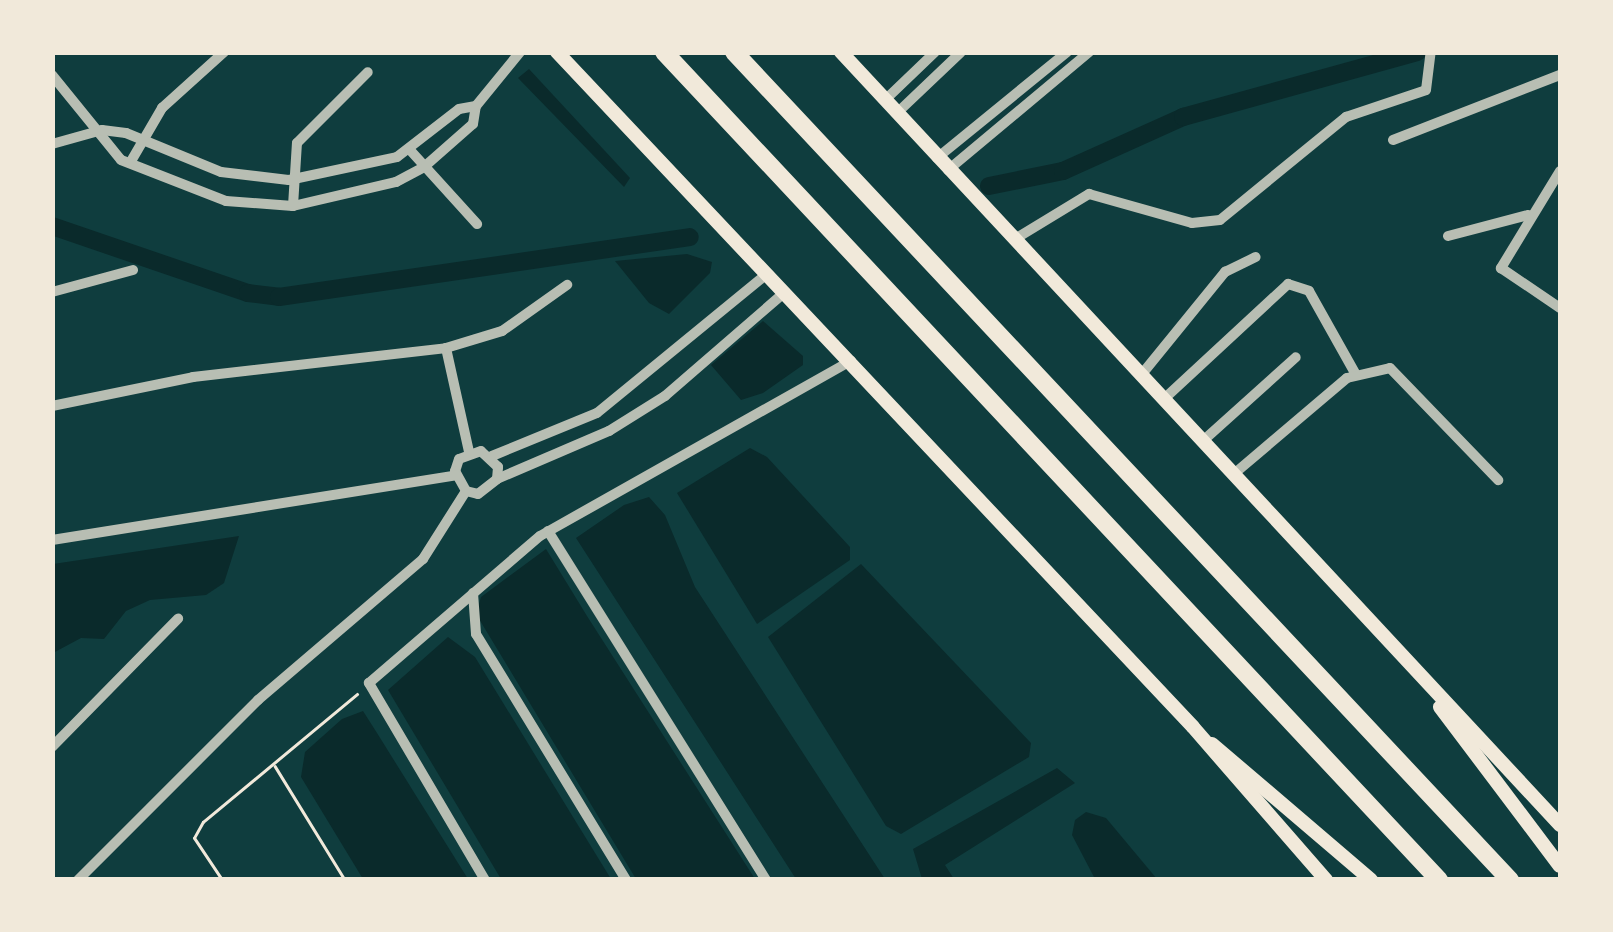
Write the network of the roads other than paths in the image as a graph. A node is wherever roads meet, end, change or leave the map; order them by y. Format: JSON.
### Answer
{"nodes":[{"id":1,"x":224,"y":52,"type":"edge"},
{"id":2,"x":520,"y":52,"type":"edge"},
{"id":3,"x":558,"y":52,"type":"edge"},
{"id":4,"x":664,"y":52,"type":"edge"},
{"id":5,"x":734,"y":52,"type":"edge"},
{"id":6,"x":840,"y":52,"type":"edge"},
{"id":7,"x":935,"y":52,"type":"edge"},
{"id":8,"x":962,"y":52,"type":"edge"},
{"id":9,"x":1066,"y":52,"type":"edge"},
{"id":10,"x":1089,"y":52,"type":"edge"},
{"id":11,"x":1431,"y":52,"type":"edge"},
{"id":12,"x":368,"y":72,"type":"dead end"},
{"id":13,"x":52,"y":75,"type":"edge"},
{"id":14,"x":1560,"y":76,"type":"edge"},
{"id":15,"x":885,"y":100,"type":"junction"},
{"id":16,"x":476,"y":106,"type":"junction"},
{"id":17,"x":897,"y":112,"type":"junction"},
{"id":18,"x":102,"y":130,"type":"junction"},
{"id":19,"x":140,"y":138,"type":"junction"},
{"id":20,"x":1393,"y":140,"type":"dead end"},
{"id":21,"x":52,"y":144,"type":"edge"},
{"id":22,"x":410,"y":150,"type":"junction"},
{"id":23,"x":937,"y":158,"type":"junction"},
{"id":24,"x":130,"y":164,"type":"junction"},
{"id":25,"x":424,"y":168,"type":"junction"},
{"id":26,"x":947,"y":170,"type":"junction"},
{"id":27,"x":1560,"y":170,"type":"edge"},
{"id":28,"x":290,"y":180,"type":"junction"},
{"id":29,"x":293,"y":206,"type":"junction"},
{"id":30,"x":1528,"y":215,"type":"junction"},
{"id":31,"x":477,"y":224,"type":"dead end"},
{"id":32,"x":1448,"y":236,"type":"dead end"},
{"id":33,"x":1015,"y":239,"type":"junction"},
{"id":34,"x":1256,"y":257,"type":"dead end"},
{"id":35,"x":133,"y":270,"type":"dead end"},
{"id":36,"x":767,"y":274,"type":"junction"},
{"id":37,"x":567,"y":285,"type":"dead end"},
{"id":38,"x":52,"y":292,"type":"edge"},
{"id":39,"x":785,"y":292,"type":"junction"},
{"id":40,"x":1560,"y":308,"type":"edge"},
{"id":41,"x":446,"y":348,"type":"junction"},
{"id":42,"x":1296,"y":357,"type":"dead end"},
{"id":43,"x":851,"y":361,"type":"junction"},
{"id":44,"x":1356,"y":373,"type":"junction"},
{"id":45,"x":1142,"y":374,"type":"junction"},
{"id":46,"x":1164,"y":398,"type":"junction"},
{"id":47,"x":52,"y":406,"type":"edge"},
{"id":48,"x":1205,"y":440,"type":"junction"},
{"id":49,"x":469,"y":452,"type":"junction"},
{"id":50,"x":492,"y":456,"type":"junction"},
{"id":51,"x":1235,"y":473,"type":"junction"},
{"id":52,"x":456,"y":475,"type":"junction"},
{"id":53,"x":497,"y":479,"type":"junction"},
{"id":54,"x":1498,"y":480,"type":"dead end"},
{"id":55,"x":466,"y":491,"type":"junction"},
{"id":56,"x":548,"y":531,"type":"junction"},
{"id":57,"x":52,"y":540,"type":"edge"},
{"id":58,"x":473,"y":592,"type":"junction"},
{"id":59,"x":178,"y":619,"type":"dead end"},
{"id":60,"x":1408,"y":662,"type":"junction"},
{"id":61,"x":1193,"y":727,"type":"junction"},
{"id":62,"x":52,"y":747,"type":"edge"},
{"id":63,"x":1560,"y":825,"type":"edge"},
{"id":64,"x":1560,"y":866,"type":"edge"},
{"id":65,"x":1370,"y":879,"type":"edge"},
{"id":66,"x":78,"y":880,"type":"edge"},
{"id":67,"x":485,"y":880,"type":"edge"},
{"id":68,"x":626,"y":880,"type":"edge"},
{"id":69,"x":766,"y":880,"type":"edge"},
{"id":70,"x":1326,"y":880,"type":"edge"},
{"id":71,"x":1346,"y":880,"type":"edge"},
{"id":72,"x":1438,"y":880,"type":"edge"},
{"id":73,"x":1510,"y":880,"type":"edge"}],
"edges":[{"from":1,"to":19,"type":"street"},
{"from":2,"to":16,"type":"street"},
{"from":3,"to":36,"type":"main road"},
{"from":4,"to":72,"type":"highway"},
{"from":5,"to":73,"type":"highway"},
{"from":6,"to":15,"type":"main road"},
{"from":7,"to":15,"type":"street"},
{"from":8,"to":17,"type":"street"},
{"from":9,"to":23,"type":"street"},
{"from":10,"to":26,"type":"street"},
{"from":11,"to":33,"type":"street"},
{"from":12,"to":28,"type":"street"},
{"from":13,"to":18,"type":"street"},
{"from":14,"to":20,"type":"street"},
{"from":15,"to":17,"type":"main road"},
{"from":16,"to":22,"type":"street"},
{"from":16,"to":25,"type":"street"},
{"from":17,"to":23,"type":"main road"},
{"from":18,"to":19,"type":"street"},
{"from":18,"to":21,"type":"street"},
{"from":18,"to":24,"type":"street"},
{"from":19,"to":24,"type":"street"},
{"from":19,"to":28,"type":"street"},
{"from":22,"to":25,"type":"street"},
{"from":22,"to":28,"type":"street"},
{"from":23,"to":26,"type":"main road"},
{"from":24,"to":29,"type":"street"},
{"from":25,"to":29,"type":"street"},
{"from":25,"to":31,"type":"street"},
{"from":26,"to":33,"type":"main road"},
{"from":27,"to":30,"type":"street"},
{"from":28,"to":29,"type":"street"},
{"from":30,"to":32,"type":"street"},
{"from":30,"to":40,"type":"street"},
{"from":33,"to":45,"type":"main road"},
{"from":34,"to":45,"type":"street"},
{"from":35,"to":38,"type":"street"},
{"from":36,"to":39,"type":"main road"},
{"from":36,"to":50,"type":"street"},
{"from":37,"to":41,"type":"street"},
{"from":39,"to":43,"type":"main road"},
{"from":39,"to":53,"type":"street"},
{"from":41,"to":47,"type":"street"},
{"from":41,"to":49,"type":"street"},
{"from":42,"to":48,"type":"street"},
{"from":43,"to":56,"type":"street"},
{"from":43,"to":61,"type":"main road"},
{"from":44,"to":46,"type":"street"},
{"from":44,"to":51,"type":"street"},
{"from":44,"to":54,"type":"street"},
{"from":45,"to":46,"type":"main road"},
{"from":46,"to":48,"type":"main road"},
{"from":48,"to":51,"type":"main road"},
{"from":49,"to":50,"type":"street"},
{"from":49,"to":52,"type":"street"},
{"from":50,"to":53,"type":"street"},
{"from":51,"to":60,"type":"main road"},
{"from":52,"to":55,"type":"street"},
{"from":52,"to":57,"type":"street"},
{"from":53,"to":55,"type":"street"},
{"from":55,"to":66,"type":"street"},
{"from":56,"to":58,"type":"street"},
{"from":56,"to":69,"type":"street"},
{"from":58,"to":67,"type":"street"},
{"from":58,"to":68,"type":"street"},
{"from":59,"to":62,"type":"street"},
{"from":60,"to":63,"type":"main road"},
{"from":60,"to":64,"type":"main road"},
{"from":61,"to":65,"type":"main road"},
{"from":61,"to":70,"type":"main road"},
{"from":65,"to":71,"type":"main road"}]}
